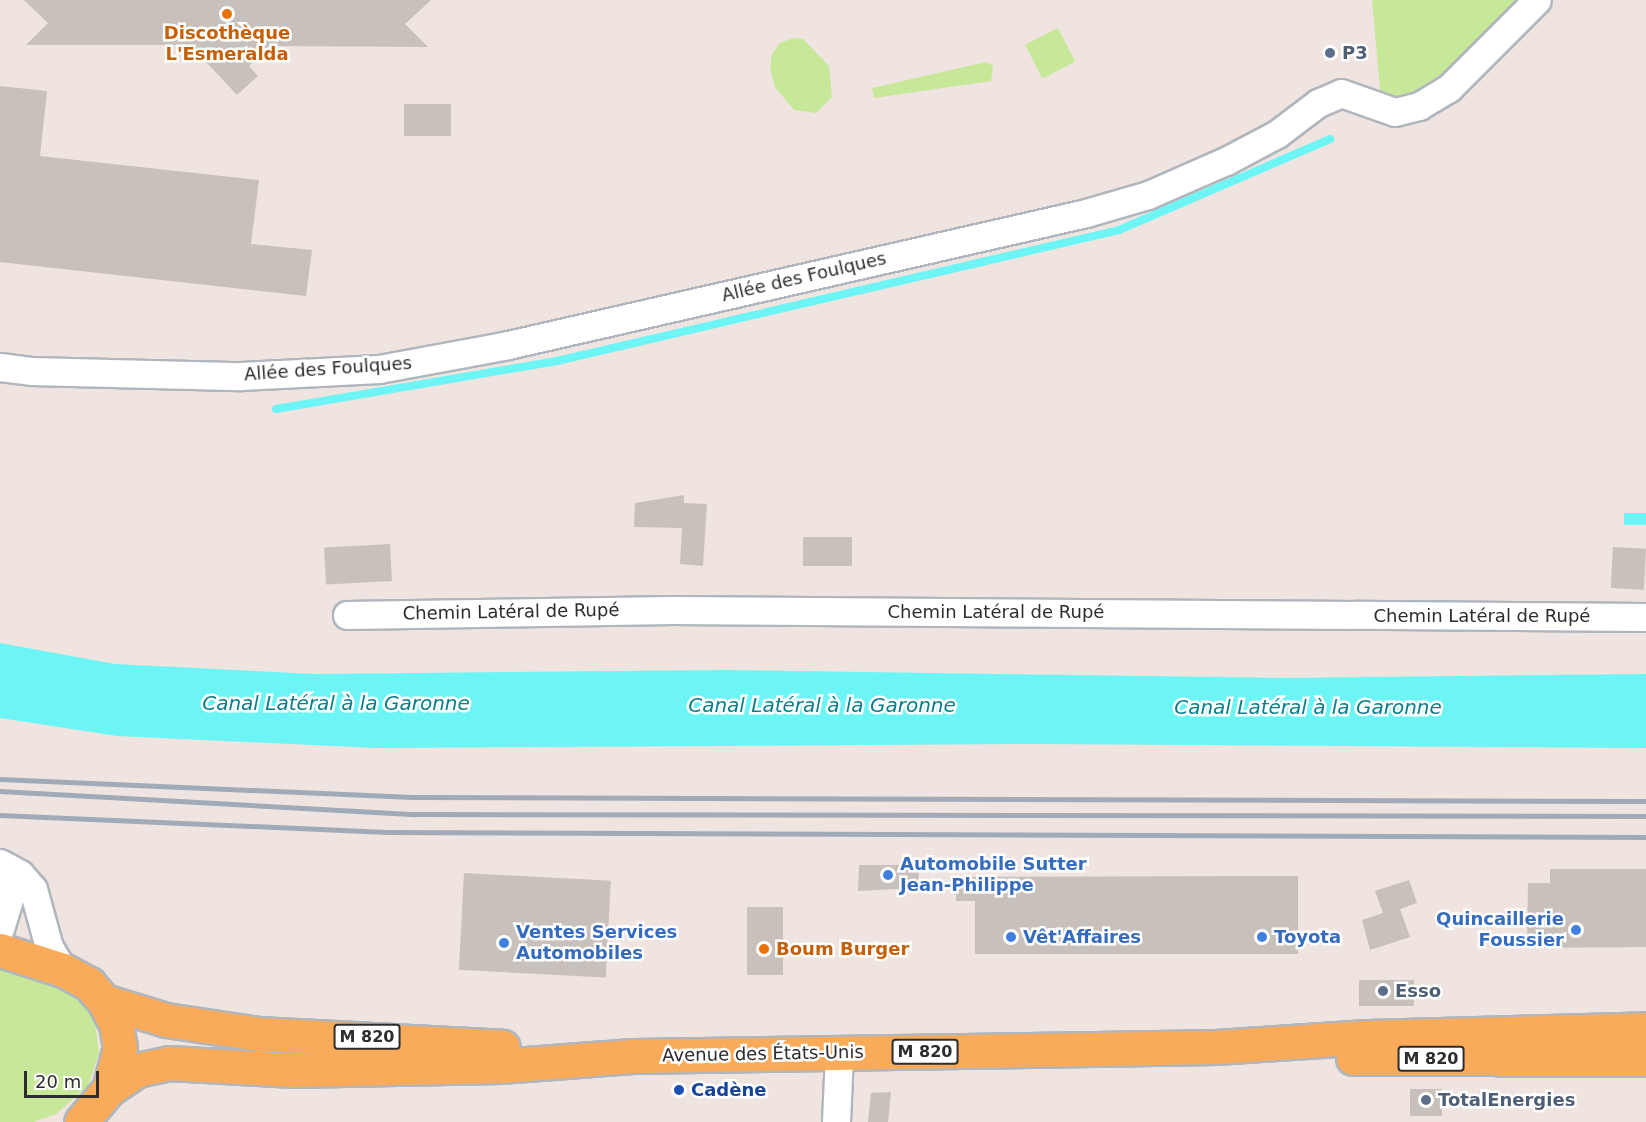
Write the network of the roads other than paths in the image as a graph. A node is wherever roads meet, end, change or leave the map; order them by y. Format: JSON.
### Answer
{"nodes":[{"id":1,"x":1538,"y":0,"type":"edge"},
{"id":2,"x":0,"y":367,"type":"edge"},
{"id":3,"x":347,"y":615,"type":"dead end"},
{"id":4,"x":1646,"y":617,"type":"edge"},
{"id":5,"x":0,"y":863,"type":"edge"},
{"id":6,"x":0,"y":870,"type":"edge"},
{"id":7,"x":0,"y":928,"type":"edge"},
{"id":8,"x":0,"y":950,"type":"edge"},
{"id":9,"x":63,"y":970,"type":"junction"},
{"id":10,"x":104,"y":1001,"type":"junction"},
{"id":11,"x":1646,"y":1029,"type":"edge"},
{"id":12,"x":1216,"y":1047,"type":"junction"},
{"id":13,"x":839,"y":1053,"type":"junction"},
{"id":14,"x":633,"y":1056,"type":"junction"},
{"id":15,"x":1646,"y":1059,"type":"edge"},
{"id":16,"x":92,"y":1111,"type":"edge"},
{"id":17,"x":836,"y":1122,"type":"edge"}],
"edges":[{"from":1,"to":2,"type":"street","name":"Allée des Foulques"},
{"from":3,"to":4,"type":"street","name":"Chemin Latéral de Rupé"},
{"from":5,"to":9,"type":"street"},
{"from":6,"to":7,"type":"street"},
{"from":8,"to":9,"type":"main road"},
{"from":9,"to":10,"type":"main road"},
{"from":10,"to":14,"type":"main road","name":"Avenue des États-Unis","number":"M 820"},
{"from":10,"to":16,"type":"main road"},
{"from":11,"to":12,"type":"main road","name":"Avenue des États-Unis","number":"M 820"},
{"from":12,"to":13,"type":"main road","name":"Avenue des États-Unis","number":"M 820"},
{"from":12,"to":15,"type":"main road","name":"Avenue des États-Unis","number":"M 820"},
{"from":13,"to":14,"type":"main road","name":"Avenue des États-Unis","number":"M 820"},
{"from":13,"to":17,"type":"street"},
{"from":14,"to":16,"type":"main road","name":"Avenue des États-Unis","number":"M 820"}]}
